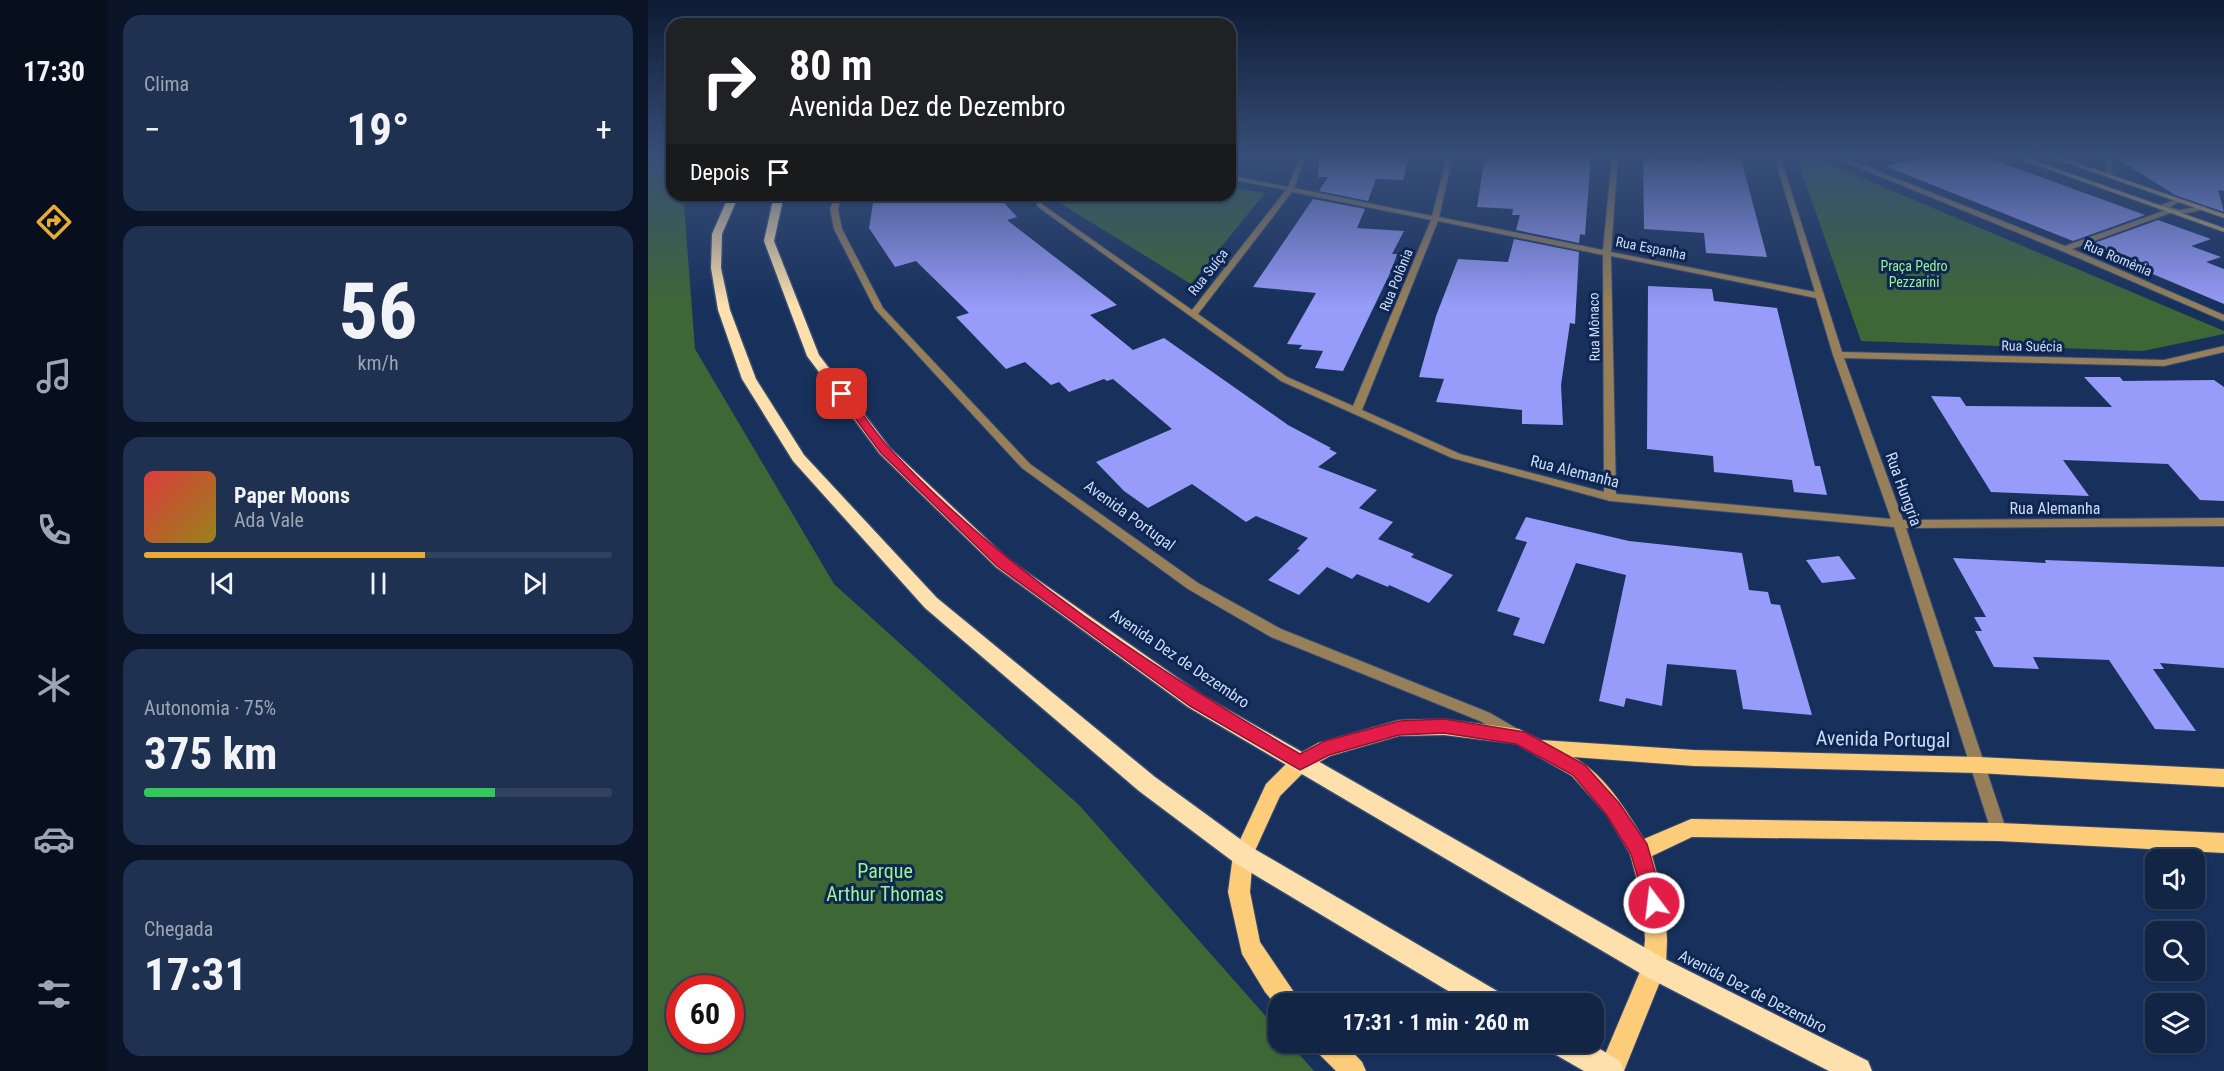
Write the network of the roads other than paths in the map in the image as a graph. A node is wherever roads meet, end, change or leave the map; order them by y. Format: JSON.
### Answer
{"nodes":[{"id":1,"x":729,"y":206,"type":"edge"},
{"id":2,"x":777,"y":206,"type":"edge"},
{"id":3,"x":835,"y":206,"type":"edge"},
{"id":4,"x":1040,"y":206,"type":"edge"},
{"id":5,"x":1277,"y":206,"type":"edge"},
{"id":6,"x":1370,"y":206,"type":"edge"},
{"id":7,"x":1438,"y":206,"type":"edge"},
{"id":8,"x":1611,"y":206,"type":"edge"},
{"id":9,"x":1792,"y":206,"type":"edge"},
{"id":10,"x":1958,"y":206,"type":"edge"},
{"id":11,"x":2156,"y":206,"type":"edge"},
{"id":12,"x":2164,"y":206,"type":"edge"},
{"id":13,"x":2195,"y":206,"type":"edge"},
{"id":14,"x":2201,"y":208,"type":"junction"},
{"id":15,"x":2170,"y":211,"type":"junction"},
{"id":16,"x":2224,"y":216,"type":"edge"},
{"id":17,"x":1435,"y":219,"type":"junction"},
{"id":18,"x":2224,"y":230,"type":"edge"},
{"id":19,"x":2065,"y":249,"type":"junction"},
{"id":20,"x":1607,"y":253,"type":"junction"},
{"id":21,"x":1820,"y":296,"type":"junction"},
{"id":22,"x":1192,"y":315,"type":"junction"},
{"id":23,"x":2224,"y":318,"type":"edge"},
{"id":24,"x":2224,"y":349,"type":"edge"},
{"id":25,"x":1838,"y":355,"type":"junction"},
{"id":26,"x":1356,"y":412,"type":"junction"},
{"id":27,"x":1610,"y":497,"type":"junction"},
{"id":28,"x":2224,"y":522,"type":"edge"},
{"id":29,"x":1899,"y":524,"type":"junction"},
{"id":30,"x":1519,"y":737,"type":"junction"},
{"id":31,"x":1541,"y":747,"type":"junction"},
{"id":32,"x":1300,"y":763,"type":"junction"},
{"id":33,"x":1978,"y":765,"type":"junction"},
{"id":34,"x":2224,"y":778,"type":"edge"},
{"id":35,"x":1999,"y":832,"type":"junction"},
{"id":36,"x":2224,"y":843,"type":"edge"},
{"id":37,"x":1640,"y":850,"type":"junction"},
{"id":38,"x":1243,"y":855,"type":"junction"},
{"id":39,"x":1654,"y":967,"type":"junction"},
{"id":40,"x":1281,"y":993,"type":"edge"},
{"id":41,"x":1476,"y":993,"type":"edge"},
{"id":42,"x":1336,"y":1053,"type":"edge"},
{"id":43,"x":1580,"y":1053,"type":"edge"},
{"id":44,"x":1353,"y":1071,"type":"edge"},
{"id":45,"x":1611,"y":1071,"type":"edge"},
{"id":46,"x":1858,"y":1071,"type":"edge"}],
"edges":[{"from":1,"to":38,"type":"highway"},
{"from":2,"to":32,"type":"highway","name":"Avenida Dez de Dezembro"},
{"from":3,"to":30,"type":"street","name":"Avenida Portugal"},
{"from":4,"to":22,"type":"street","name":"Rua Alemanha"},
{"from":5,"to":22,"type":"street","name":"Rua Suíça"},
{"from":6,"to":17,"type":"street","name":"Rua Espanha"},
{"from":7,"to":17,"type":"street","name":"Rua Polônia"},
{"from":8,"to":20,"type":"street","name":"Rua Mônaco"},
{"from":9,"to":21,"type":"street","name":"Rua Hungria"},
{"from":10,"to":19,"type":"street","name":"Rua Romênia"},
{"from":11,"to":15,"type":"main road"},
{"from":12,"to":15,"type":"street"},
{"from":13,"to":14,"type":"main road"},
{"from":14,"to":15,"type":"street"},
{"from":14,"to":16,"type":"main road"},
{"from":15,"to":18,"type":"main road"},
{"from":15,"to":19,"type":"street"},
{"from":17,"to":20,"type":"street","name":"Rua Espanha"},
{"from":17,"to":26,"type":"street","name":"Rua Polônia"},
{"from":19,"to":23,"type":"street","name":"Rua Romênia"},
{"from":20,"to":21,"type":"street","name":"Rua Espanha"},
{"from":20,"to":27,"type":"street","name":"Rua Mônaco"},
{"from":21,"to":25,"type":"street","name":"Rua Hungria"},
{"from":22,"to":26,"type":"street","name":"Rua Alemanha"},
{"from":24,"to":25,"type":"street","name":"Rua Suécia"},
{"from":25,"to":29,"type":"street","name":"Rua Hungria"},
{"from":26,"to":27,"type":"street","name":"Rua Alemanha"},
{"from":27,"to":29,"type":"street","name":"Rua Alemanha"},
{"from":28,"to":29,"type":"street","name":"Rua Alemanha"},
{"from":29,"to":33,"type":"street","name":"Rua Hungria"},
{"from":30,"to":31,"type":"main road"},
{"from":30,"to":32,"type":"main road"},
{"from":31,"to":33,"type":"main road","name":"Avenida Portugal"},
{"from":31,"to":37,"type":"main road"},
{"from":32,"to":38,"type":"main road"},
{"from":32,"to":39,"type":"highway","name":"Avenida Dez de Dezembro"},
{"from":33,"to":34,"type":"main road","name":"Avenida Portugal"},
{"from":33,"to":35,"type":"street","name":"Rua Hungria"},
{"from":35,"to":36,"type":"main road"},
{"from":35,"to":37,"type":"main road"},
{"from":37,"to":39,"type":"main road"},
{"from":38,"to":40,"type":"main road"},
{"from":38,"to":41,"type":"highway"},
{"from":39,"to":45,"type":"main road"},
{"from":39,"to":46,"type":"highway","name":"Avenida Dez de Dezembro"},
{"from":42,"to":44,"type":"main road"},
{"from":43,"to":45,"type":"highway"}]}
